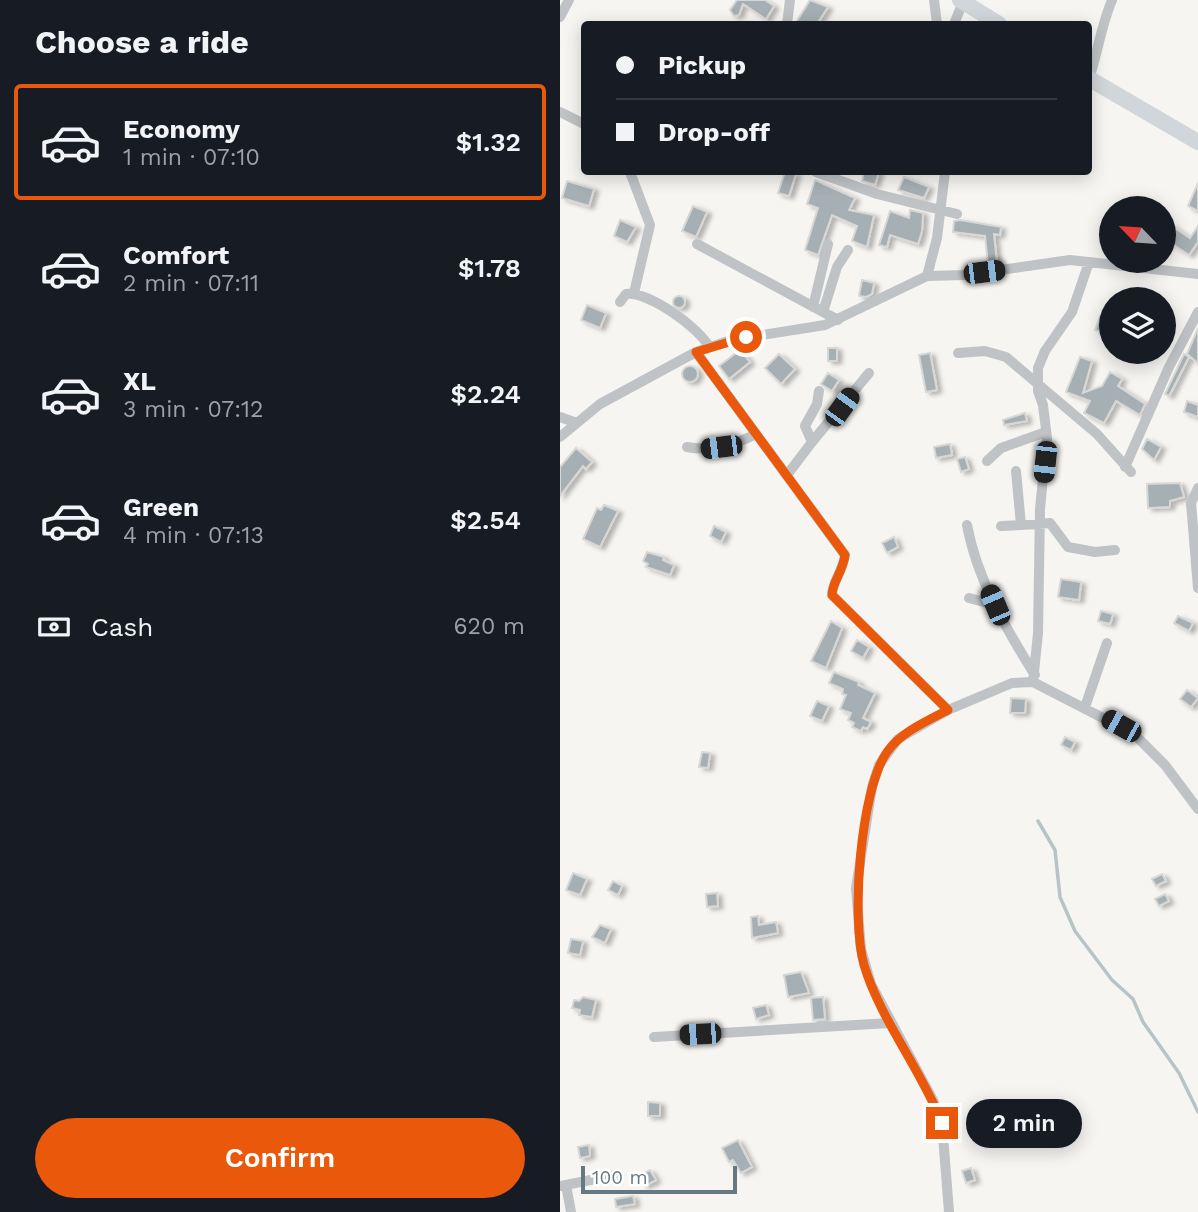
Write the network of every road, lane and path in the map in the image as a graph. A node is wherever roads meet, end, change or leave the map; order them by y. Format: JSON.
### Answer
{"nodes":[{"id":1,"x":569,"y":0,"type":"edge"},
{"id":2,"x":790,"y":0,"type":"edge"},
{"id":3,"x":934,"y":0,"type":"edge"},
{"id":4,"x":1112,"y":0,"type":"edge"},
{"id":5,"x":961,"y":1,"type":"edge"},
{"id":6,"x":560,"y":17,"type":"edge"},
{"id":7,"x":787,"y":21,"type":"edge"},
{"id":8,"x":937,"y":21,"type":"edge"},
{"id":9,"x":955,"y":21,"type":"edge"},
{"id":10,"x":994,"y":21,"type":"edge"},
{"id":11,"x":1092,"y":70,"type":"edge"},
{"id":12,"x":1092,"y":80,"type":"edge"},
{"id":13,"x":560,"y":112,"type":"edge"},
{"id":14,"x":581,"y":122,"type":"edge"},
{"id":15,"x":1198,"y":142,"type":"edge"},
{"id":16,"x":631,"y":175,"type":"edge"},
{"id":17,"x":824,"y":175,"type":"edge"},
{"id":18,"x":945,"y":175,"type":"edge"},
{"id":19,"x":940,"y":209,"type":"junction"},
{"id":20,"x":957,"y":214,"type":"dead end"},
{"id":21,"x":697,"y":244,"type":"dead end"},
{"id":22,"x":828,"y":244,"type":"dead end"},
{"id":23,"x":848,"y":250,"type":"dead end"},
{"id":24,"x":1089,"y":262,"type":"junction"},
{"id":25,"x":1198,"y":274,"type":"edge"},
{"id":26,"x":927,"y":276,"type":"junction"},
{"id":27,"x":634,"y":293,"type":"junction"},
{"id":28,"x":620,"y":302,"type":"dead end"},
{"id":29,"x":813,"y":307,"type":"junction"},
{"id":30,"x":822,"y":312,"type":"junction"},
{"id":31,"x":1198,"y":312,"type":"edge"},
{"id":32,"x":838,"y":320,"type":"junction"},
{"id":33,"x":709,"y":347,"type":"junction"},
{"id":34,"x":696,"y":352,"type":"junction"},
{"id":35,"x":958,"y":353,"type":"dead end"},
{"id":36,"x":869,"y":373,"type":"dead end"},
{"id":37,"x":1037,"y":382,"type":"junction"},
{"id":38,"x":819,"y":391,"type":"dead end"},
{"id":39,"x":560,"y":417,"type":"edge"},
{"id":40,"x":577,"y":423,"type":"junction"},
{"id":41,"x":1046,"y":432,"type":"junction"},
{"id":42,"x":756,"y":434,"type":"junction"},
{"id":43,"x":560,"y":437,"type":"edge"},
{"id":44,"x":812,"y":442,"type":"junction"},
{"id":45,"x":687,"y":447,"type":"dead end"},
{"id":46,"x":987,"y":461,"type":"dead end"},
{"id":47,"x":1016,"y":471,"type":"dead end"},
{"id":48,"x":787,"y":475,"type":"junction"},
{"id":49,"x":1198,"y":488,"type":"edge"},
{"id":50,"x":1040,"y":524,"type":"junction"},
{"id":51,"x":967,"y":525,"type":"dead end"},
{"id":52,"x":1021,"y":525,"type":"junction"},
{"id":53,"x":1000,"y":526,"type":"dead end"},
{"id":54,"x":1115,"y":550,"type":"dead end"},
{"id":55,"x":1198,"y":588,"type":"edge"},
{"id":56,"x":969,"y":598,"type":"dead end"},
{"id":57,"x":995,"y":605,"type":"junction"},
{"id":58,"x":1107,"y":643,"type":"dead end"},
{"id":59,"x":1034,"y":679,"type":"junction"},
{"id":60,"x":1085,"y":706,"type":"junction"},
{"id":61,"x":948,"y":710,"type":"junction"},
{"id":62,"x":1198,"y":809,"type":"edge"},
{"id":63,"x":890,"y":1023,"type":"junction"},
{"id":64,"x":654,"y":1037,"type":"dead end"},
{"id":65,"x":616,"y":1175,"type":"dead end"},
{"id":66,"x":563,"y":1186,"type":"edge"},
{"id":67,"x":571,"y":1212,"type":"edge"},
{"id":68,"x":949,"y":1212,"type":"edge"}],
"edges":[{"from":1,"to":6,"type":"street"},
{"from":2,"to":7,"type":"street"},
{"from":3,"to":8,"type":"street"},
{"from":4,"to":11,"type":"street"},
{"from":5,"to":9,"type":"street"},
{"from":5,"to":10,"type":"highway"},
{"from":12,"to":15,"type":"highway"},
{"from":13,"to":14,"type":"street"},
{"from":16,"to":27,"type":"street"},
{"from":17,"to":19,"type":"street"},
{"from":18,"to":19,"type":"street"},
{"from":19,"to":20,"type":"street"},
{"from":19,"to":26,"type":"street"},
{"from":21,"to":29,"type":"street"},
{"from":22,"to":29,"type":"street"},
{"from":23,"to":30,"type":"street"},
{"from":24,"to":25,"type":"street"},
{"from":24,"to":26,"type":"street"},
{"from":24,"to":37,"type":"street"},
{"from":26,"to":32,"type":"street"},
{"from":27,"to":28,"type":"street"},
{"from":27,"to":33,"type":"street"},
{"from":29,"to":30,"type":"street"},
{"from":30,"to":32,"type":"street"},
{"from":31,"to":37,"type":"street"},
{"from":32,"to":33,"type":"street"},
{"from":33,"to":34,"type":"street"},
{"from":34,"to":40,"type":"street"},
{"from":34,"to":42,"type":"street"},
{"from":35,"to":37,"type":"street"},
{"from":36,"to":44,"type":"street"},
{"from":37,"to":41,"type":"street"},
{"from":38,"to":44,"type":"street"},
{"from":39,"to":40,"type":"street"},
{"from":40,"to":43,"type":"street"},
{"from":41,"to":46,"type":"street"},
{"from":41,"to":50,"type":"street"},
{"from":42,"to":45,"type":"street"},
{"from":42,"to":48,"type":"street"},
{"from":44,"to":48,"type":"street"},
{"from":47,"to":52,"type":"street"},
{"from":48,"to":61,"type":"street"},
{"from":49,"to":55,"type":"street"},
{"from":50,"to":52,"type":"street"},
{"from":50,"to":54,"type":"street"},
{"from":50,"to":59,"type":"street"},
{"from":51,"to":57,"type":"street"},
{"from":52,"to":53,"type":"street"},
{"from":56,"to":57,"type":"street"},
{"from":57,"to":59,"type":"street"},
{"from":58,"to":60,"type":"street"},
{"from":59,"to":60,"type":"street"},
{"from":59,"to":61,"type":"street"},
{"from":60,"to":62,"type":"street"},
{"from":61,"to":63,"type":"street"},
{"from":63,"to":64,"type":"street"},
{"from":63,"to":68,"type":"street"},
{"from":65,"to":66,"type":"street"},
{"from":66,"to":67,"type":"street"}]}
